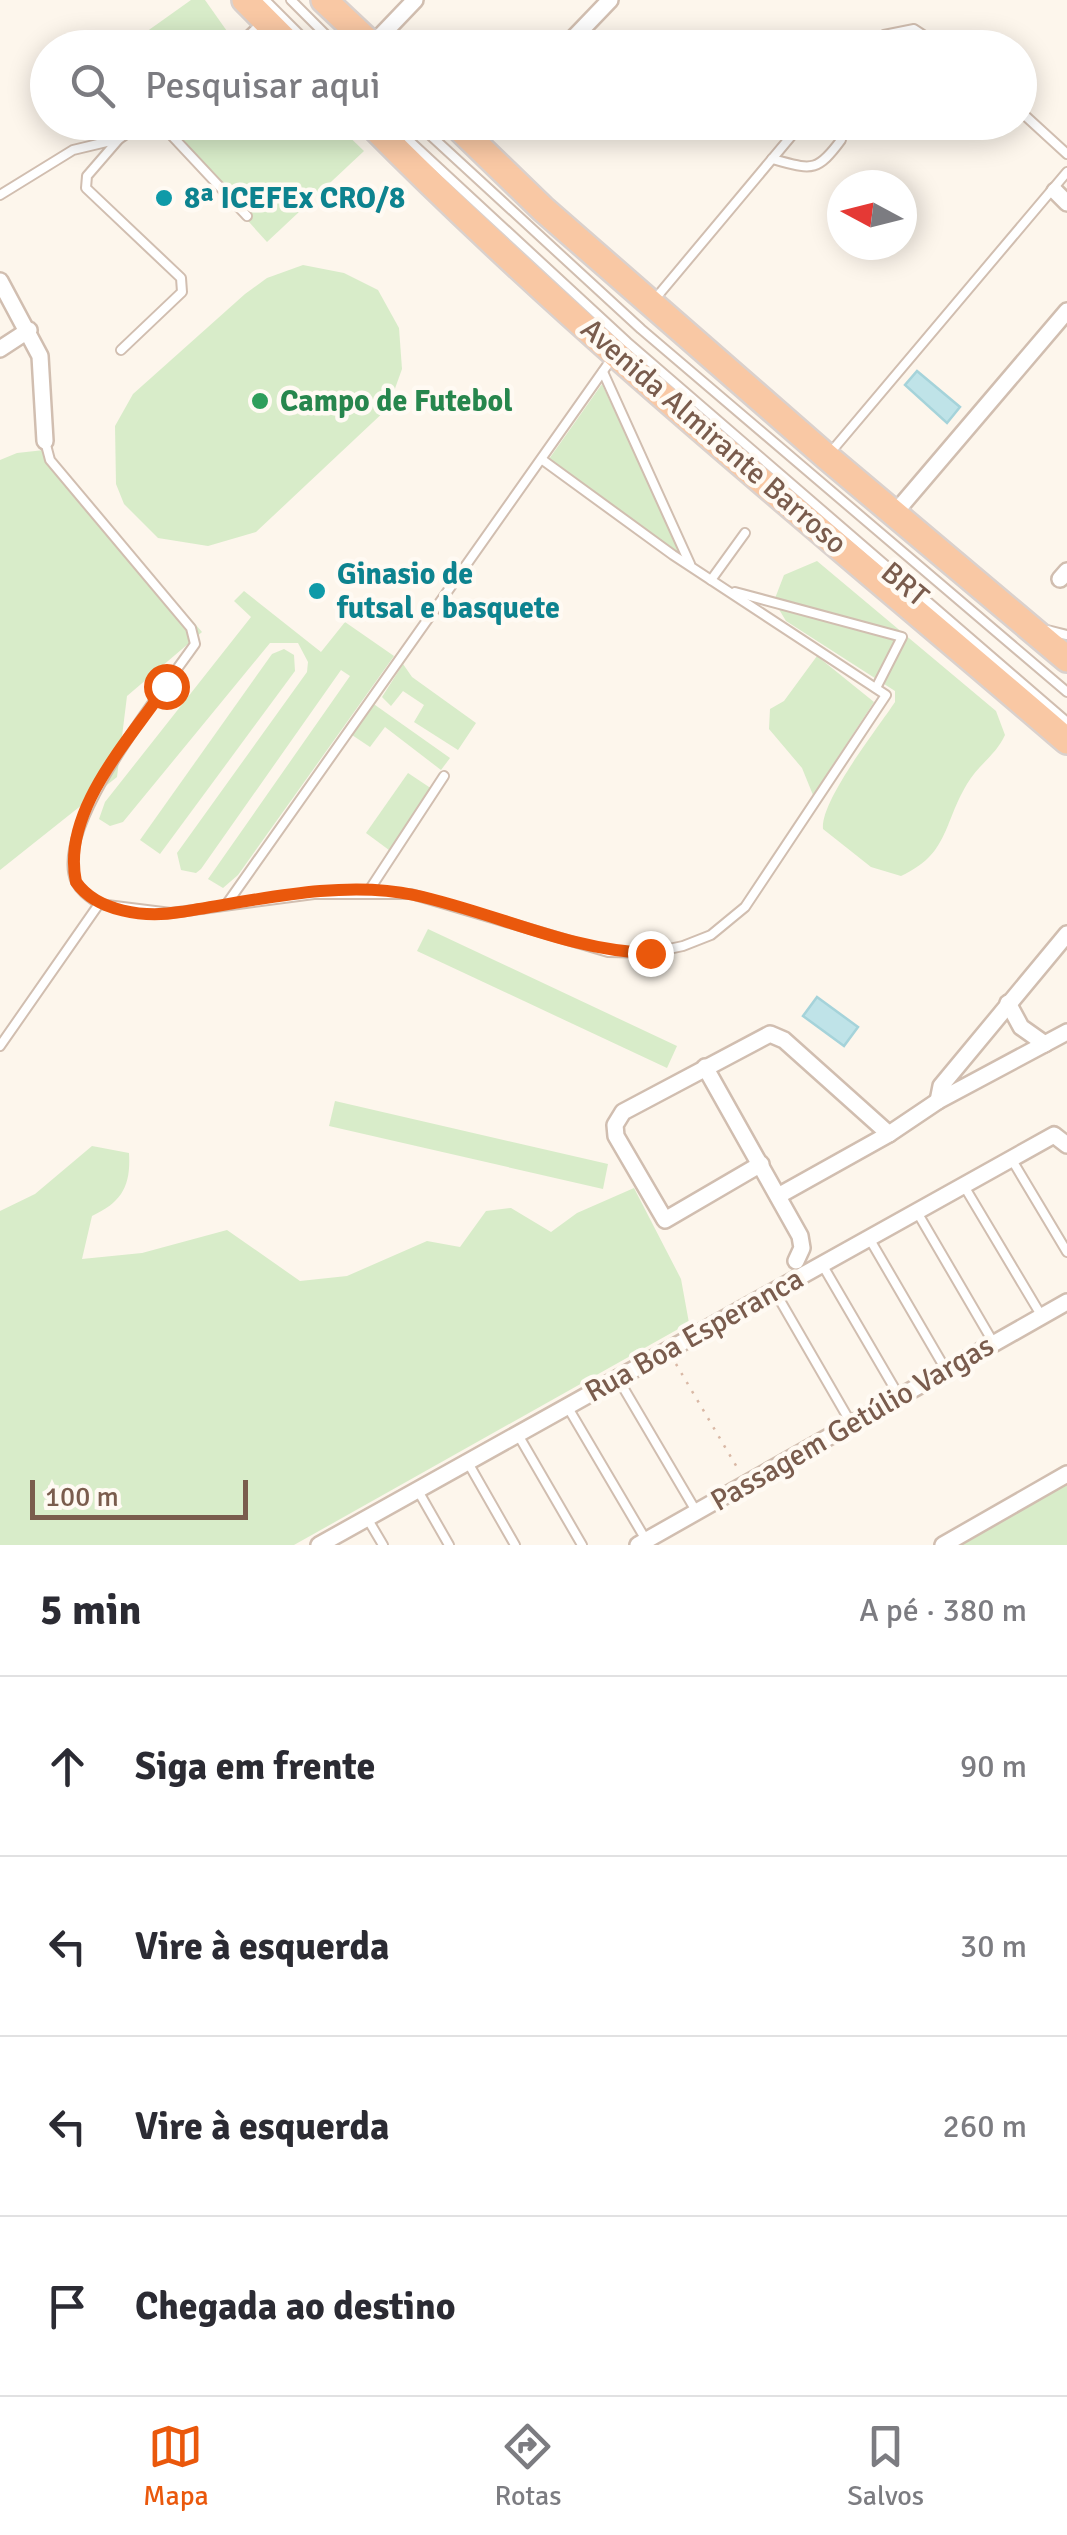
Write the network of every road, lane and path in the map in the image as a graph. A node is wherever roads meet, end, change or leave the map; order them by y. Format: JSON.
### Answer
{"nodes":[{"id":1,"x":245,"y":0,"type":"edge"},
{"id":2,"x":291,"y":0,"type":"edge"},
{"id":3,"x":324,"y":0,"type":"edge"},
{"id":4,"x":415,"y":0,"type":"edge"},
{"id":5,"x":610,"y":0,"type":"edge"},
{"id":6,"x":267,"y":11,"type":"edge"},
{"id":7,"x":291,"y":30,"type":"edge"},
{"id":8,"x":322,"y":30,"type":"edge"},
{"id":9,"x":357,"y":30,"type":"edge"},
{"id":10,"x":388,"y":30,"type":"edge"},
{"id":11,"x":581,"y":30,"type":"edge"},
{"id":12,"x":1037,"y":127,"type":"edge"},
{"id":13,"x":115,"y":140,"type":"edge"},
{"id":14,"x":118,"y":140,"type":"edge"},
{"id":15,"x":176,"y":140,"type":"edge"},
{"id":16,"x":387,"y":140,"type":"edge"},
{"id":17,"x":408,"y":140,"type":"edge"},
{"id":18,"x":436,"y":140,"type":"edge"},
{"id":19,"x":470,"y":140,"type":"edge"},
{"id":20,"x":478,"y":140,"type":"edge"},
{"id":21,"x":788,"y":140,"type":"edge"},
{"id":22,"x":841,"y":140,"type":"edge"},
{"id":23,"x":474,"y":144,"type":"junction"},
{"id":24,"x":1067,"y":154,"type":"edge"},
{"id":25,"x":772,"y":159,"type":"junction"},
{"id":26,"x":1067,"y":172,"type":"edge"},
{"id":27,"x":0,"y":195,"type":"edge"},
{"id":28,"x":1061,"y":197,"type":"edge"},
{"id":29,"x":246,"y":216,"type":"dead end"},
{"id":30,"x":0,"y":281,"type":"edge"},
{"id":31,"x":652,"y":303,"type":"junction"},
{"id":32,"x":1067,"y":312,"type":"edge"},
{"id":33,"x":29,"y":330,"type":"junction"},
{"id":34,"x":0,"y":349,"type":"edge"},
{"id":35,"x":121,"y":350,"type":"dead end"},
{"id":36,"x":610,"y":362,"type":"junction"},
{"id":37,"x":44,"y":442,"type":"joint"},
{"id":38,"x":827,"y":457,"type":"junction"},
{"id":39,"x":544,"y":461,"type":"junction"},
{"id":40,"x":894,"y":514,"type":"junction"},
{"id":41,"x":744,"y":534,"type":"dead end"},
{"id":42,"x":690,"y":566,"type":"junction"},
{"id":43,"x":711,"y":580,"type":"junction"},
{"id":44,"x":725,"y":589,"type":"junction"},
{"id":45,"x":1026,"y":626,"type":"junction"},
{"id":46,"x":1067,"y":634,"type":"edge"},
{"id":47,"x":1067,"y":659,"type":"edge"},
{"id":48,"x":876,"y":688,"type":"junction"},
{"id":49,"x":1067,"y":692,"type":"edge"},
{"id":50,"x":1067,"y":722,"type":"edge"},
{"id":51,"x":1067,"y":741,"type":"edge"},
{"id":52,"x":444,"y":776,"type":"dead end"},
{"id":53,"x":368,"y":892,"type":"junction"},
{"id":54,"x":99,"y":904,"type":"junction"},
{"id":55,"x":226,"y":905,"type":"junction"},
{"id":56,"x":1067,"y":934,"type":"edge"},
{"id":57,"x":1008,"y":1003,"type":"junction"},
{"id":58,"x":1067,"y":1032,"type":"edge"},
{"id":59,"x":1045,"y":1044,"type":"junction"},
{"id":60,"x":0,"y":1046,"type":"edge"},
{"id":61,"x":704,"y":1067,"type":"junction"},
{"id":62,"x":938,"y":1101,"type":"junction"},
{"id":63,"x":888,"y":1134,"type":"junction"},
{"id":64,"x":1067,"y":1146,"type":"edge"},
{"id":65,"x":1012,"y":1160,"type":"junction"},
{"id":66,"x":761,"y":1164,"type":"junction"},
{"id":67,"x":964,"y":1186,"type":"junction"},
{"id":68,"x":778,"y":1196,"type":"junction"},
{"id":69,"x":917,"y":1212,"type":"junction"},
{"id":70,"x":869,"y":1238,"type":"junction"},
{"id":71,"x":1067,"y":1252,"type":"edge"},
{"id":72,"x":796,"y":1260,"type":"dead end"},
{"id":73,"x":822,"y":1264,"type":"junction"},
{"id":74,"x":774,"y":1290,"type":"junction"},
{"id":75,"x":1067,"y":1302,"type":"edge"},
{"id":76,"x":1042,"y":1316,"type":"junction"},
{"id":77,"x":994,"y":1343,"type":"junction"},
{"id":78,"x":666,"y":1349,"type":"junction"},
{"id":79,"x":946,"y":1370,"type":"junction"},
{"id":80,"x":617,"y":1377,"type":"junction"},
{"id":81,"x":898,"y":1396,"type":"junction"},
{"id":82,"x":567,"y":1405,"type":"junction"},
{"id":83,"x":851,"y":1423,"type":"junction"},
{"id":84,"x":517,"y":1433,"type":"junction"},
{"id":85,"x":467,"y":1462,"type":"junction"},
{"id":86,"x":1067,"y":1474,"type":"edge"},
{"id":87,"x":747,"y":1483,"type":"junction"},
{"id":88,"x":417,"y":1490,"type":"junction"},
{"id":89,"x":696,"y":1512,"type":"junction"},
{"id":90,"x":367,"y":1518,"type":"junction"},
{"id":91,"x":642,"y":1543,"type":"edge"},
{"id":92,"x":319,"y":1545,"type":"edge"},
{"id":93,"x":383,"y":1545,"type":"edge"},
{"id":94,"x":449,"y":1545,"type":"edge"},
{"id":95,"x":516,"y":1545,"type":"edge"},
{"id":96,"x":582,"y":1545,"type":"edge"},
{"id":97,"x":943,"y":1545,"type":"edge"}],
"edges":[{"from":1,"to":6,"type":"highway"},
{"from":2,"to":8,"type":"lane"},
{"from":3,"to":9,"type":"highway"},
{"from":4,"to":10,"type":"street"},
{"from":5,"to":11,"type":"street"},
{"from":6,"to":7,"type":"lane"},
{"from":12,"to":24,"type":"lane"},
{"from":13,"to":27,"type":"lane"},
{"from":14,"to":35,"type":"lane"},
{"from":15,"to":29,"type":"lane"},
{"from":16,"to":36,"type":"highway","name":"Avenida Almirante Barroso"},
{"from":17,"to":50,"type":"lane","name":"BRT"},
{"from":18,"to":49,"type":"lane"},
{"from":19,"to":23,"type":"highway","name":"Avenida Almirante Barroso"},
{"from":20,"to":23,"type":"street"},
{"from":21,"to":25,"type":"lane"},
{"from":22,"to":25,"type":"lane"},
{"from":23,"to":31,"type":"highway","name":"Avenida Almirante Barroso"},
{"from":25,"to":31,"type":"lane"},
{"from":26,"to":28,"type":"lane"},
{"from":28,"to":38,"type":"lane"},
{"from":30,"to":33,"type":"street"},
{"from":31,"to":38,"type":"highway","name":"Avenida Almirante Barroso"},
{"from":32,"to":40,"type":"street"},
{"from":33,"to":34,"type":"street"},
{"from":33,"to":37,"type":"street"},
{"from":36,"to":39,"type":"lane"},
{"from":36,"to":42,"type":"lane"},
{"from":36,"to":51,"type":"highway","name":"Avenida Almirante Barroso"},
{"from":37,"to":54,"type":"lane"},
{"from":38,"to":40,"type":"highway","name":"Avenida Almirante Barroso"},
{"from":39,"to":42,"type":"lane"},
{"from":39,"to":55,"type":"lane"},
{"from":40,"to":45,"type":"highway","name":"Avenida Almirante Barroso"},
{"from":41,"to":43,"type":"lane"},
{"from":42,"to":43,"type":"lane"},
{"from":43,"to":44,"type":"lane"},
{"from":44,"to":48,"type":"lane"},
{"from":44,"to":48,"type":"lane"},
{"from":45,"to":46,"type":"lane"},
{"from":45,"to":47,"type":"highway","name":"Avenida Almirante Barroso"},
{"from":48,"to":53,"type":"lane"},
{"from":52,"to":53,"type":"lane"},
{"from":53,"to":55,"type":"lane"},
{"from":54,"to":55,"type":"lane"},
{"from":54,"to":60,"type":"lane"},
{"from":56,"to":57,"type":"street"},
{"from":57,"to":59,"type":"street"},
{"from":57,"to":62,"type":"street"},
{"from":58,"to":59,"type":"street"},
{"from":59,"to":62,"type":"street"},
{"from":61,"to":63,"type":"street"},
{"from":61,"to":66,"type":"street"},
{"from":61,"to":66,"type":"street"},
{"from":62,"to":63,"type":"street"},
{"from":63,"to":68,"type":"street"},
{"from":64,"to":65,"type":"street","name":"Rua Boa Esperanca"},
{"from":65,"to":67,"type":"street","name":"Rua Boa Esperanca"},
{"from":65,"to":71,"type":"lane"},
{"from":66,"to":68,"type":"street"},
{"from":67,"to":69,"type":"street","name":"Rua Boa Esperanca"},
{"from":67,"to":76,"type":"lane"},
{"from":68,"to":72,"type":"street"},
{"from":69,"to":70,"type":"street","name":"Rua Boa Esperanca"},
{"from":69,"to":77,"type":"lane"},
{"from":70,"to":73,"type":"street","name":"Rua Boa Esperanca"},
{"from":70,"to":79,"type":"lane"},
{"from":73,"to":74,"type":"street","name":"Rua Boa Esperanca"},
{"from":73,"to":81,"type":"lane"},
{"from":74,"to":78,"type":"street","name":"Rua Boa Esperanca"},
{"from":74,"to":83,"type":"lane"},
{"from":75,"to":76,"type":"street","name":"Passagem Getúlio Vargas"},
{"from":76,"to":77,"type":"street","name":"Passagem Getúlio Vargas"},
{"from":77,"to":79,"type":"street","name":"Passagem Getúlio Vargas"},
{"from":78,"to":80,"type":"street","name":"Rua Boa Esperanca"},
{"from":78,"to":87,"type":"path"},
{"from":79,"to":81,"type":"street","name":"Passagem Getúlio Vargas"},
{"from":80,"to":82,"type":"street","name":"Rua Boa Esperanca"},
{"from":80,"to":89,"type":"lane"},
{"from":81,"to":83,"type":"street","name":"Passagem Getúlio Vargas"},
{"from":82,"to":84,"type":"street","name":"Rua Boa Esperanca"},
{"from":82,"to":91,"type":"lane"},
{"from":83,"to":87,"type":"street","name":"Passagem Getúlio Vargas"},
{"from":84,"to":85,"type":"street","name":"Rua Boa Esperanca"},
{"from":84,"to":96,"type":"lane"},
{"from":85,"to":88,"type":"street","name":"Rua Boa Esperanca"},
{"from":85,"to":95,"type":"lane"},
{"from":86,"to":97,"type":"street"},
{"from":87,"to":89,"type":"street","name":"Passagem Getúlio Vargas"},
{"from":88,"to":90,"type":"street","name":"Rua Boa Esperanca"},
{"from":88,"to":94,"type":"lane"},
{"from":89,"to":91,"type":"street","name":"Passagem Getúlio Vargas"},
{"from":90,"to":92,"type":"street","name":"Rua Boa Esperanca"},
{"from":90,"to":93,"type":"lane"}]}
